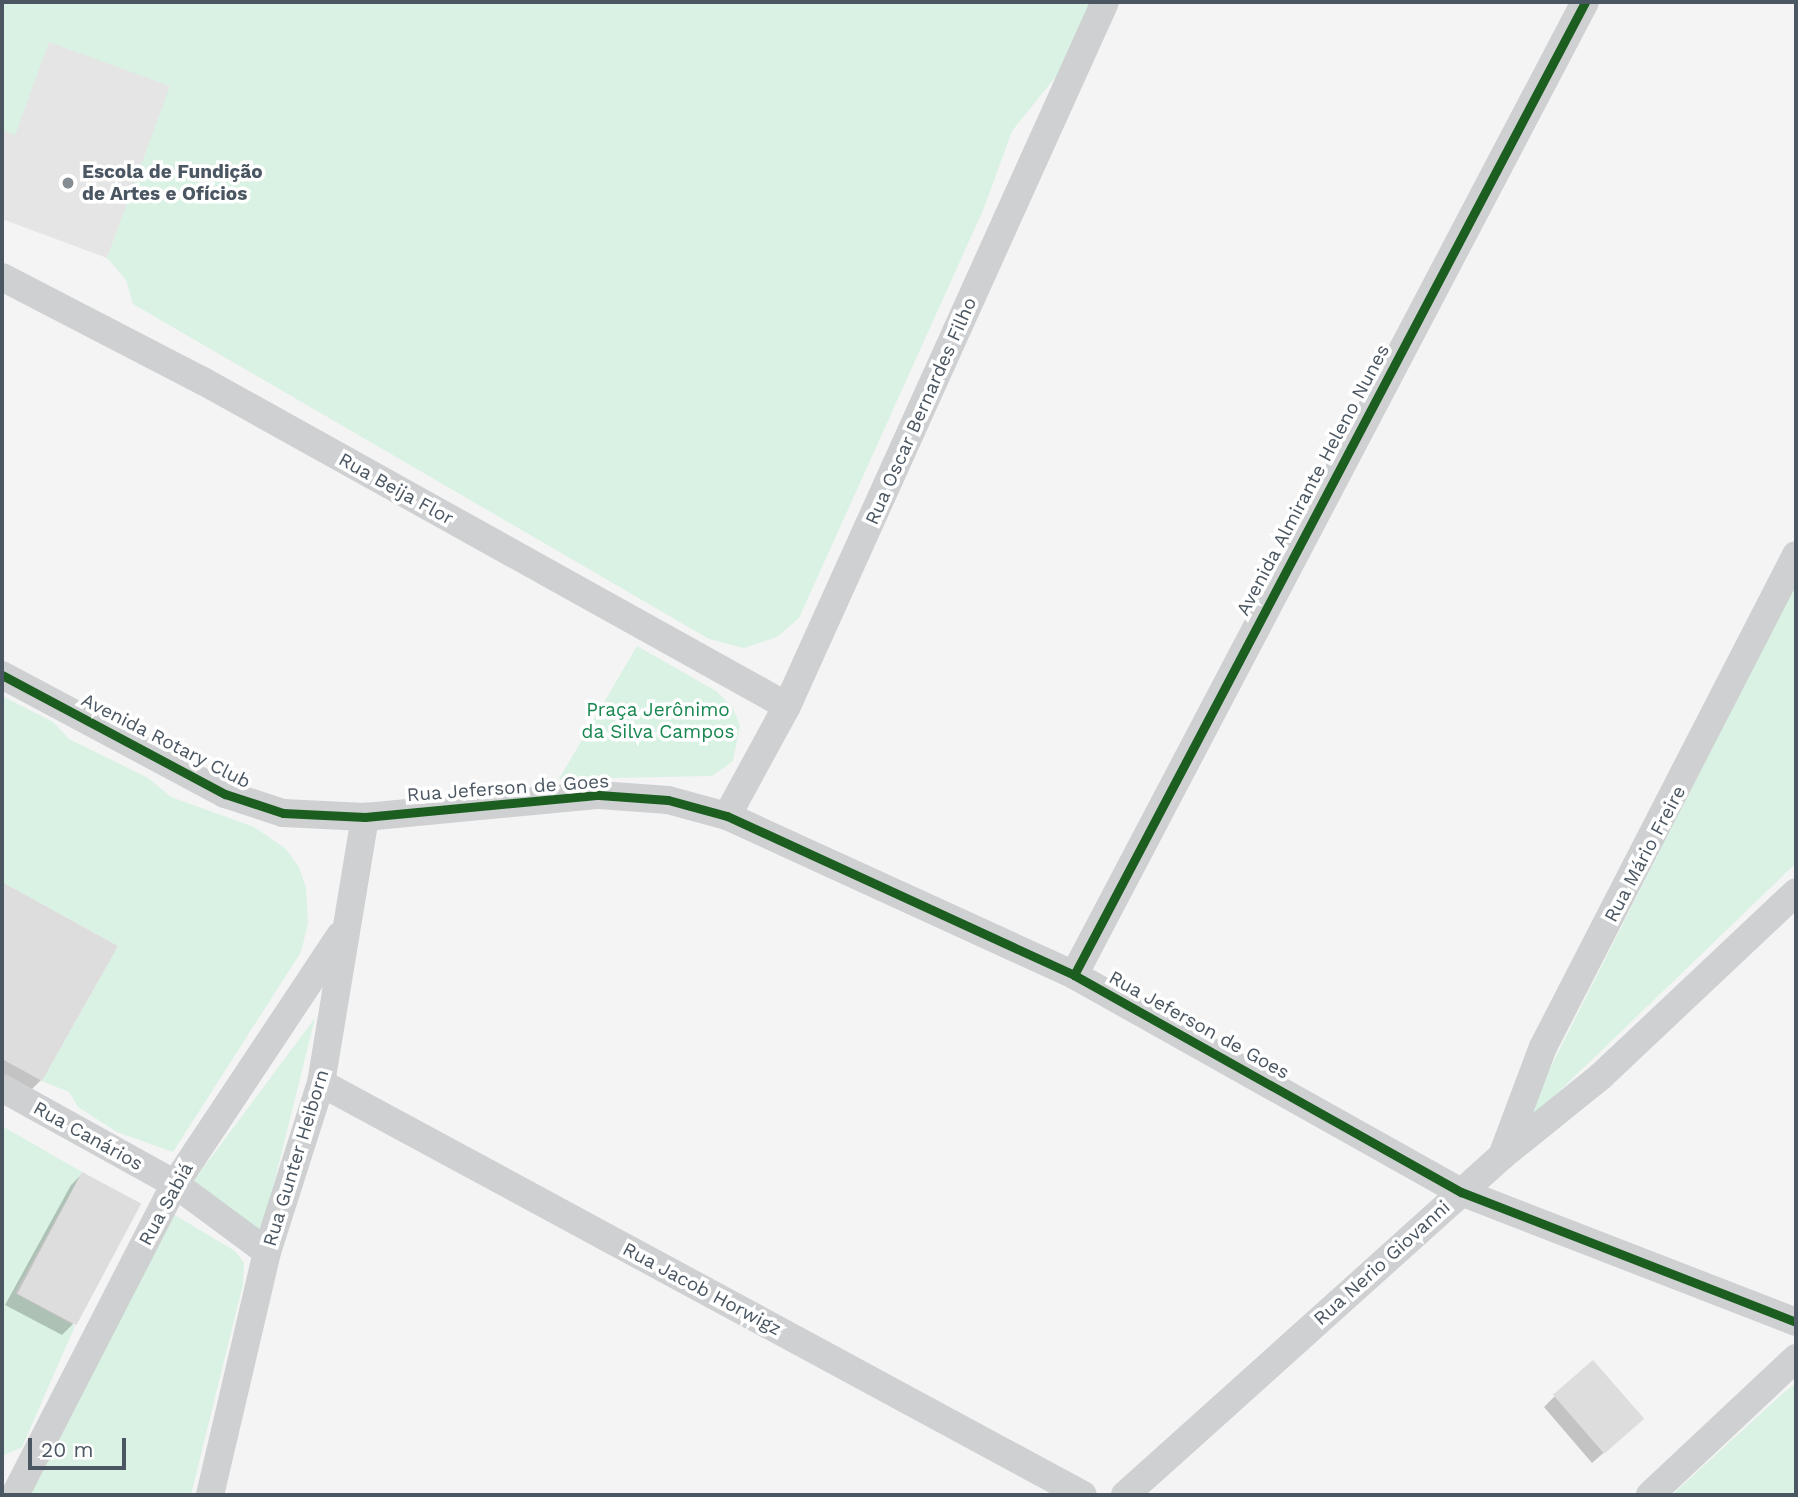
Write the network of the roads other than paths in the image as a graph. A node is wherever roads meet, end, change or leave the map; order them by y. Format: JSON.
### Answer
{"nodes":[{"id":1,"x":1105,"y":2,"type":"edge"},
{"id":2,"x":1585,"y":2,"type":"edge"},
{"id":3,"x":2,"y":277,"type":"edge"},
{"id":4,"x":1796,"y":555,"type":"edge"},
{"id":5,"x":2,"y":675,"type":"edge"},
{"id":6,"x":787,"y":706,"type":"junction"},
{"id":7,"x":727,"y":816,"type":"junction"},
{"id":8,"x":365,"y":817,"type":"junction"},
{"id":9,"x":1796,"y":892,"type":"edge"},
{"id":10,"x":344,"y":929,"type":"junction"},
{"id":11,"x":1074,"y":975,"type":"junction"},
{"id":12,"x":321,"y":1083,"type":"junction"},
{"id":13,"x":2,"y":1088,"type":"edge"},
{"id":14,"x":1502,"y":1156,"type":"junction"},
{"id":15,"x":175,"y":1184,"type":"junction"},
{"id":16,"x":1461,"y":1192,"type":"junction"},
{"id":17,"x":267,"y":1252,"type":"junction"},
{"id":18,"x":1796,"y":1322,"type":"edge"},
{"id":19,"x":1796,"y":1358,"type":"edge"},
{"id":20,"x":12,"y":1488,"type":"edge"},
{"id":21,"x":210,"y":1495,"type":"edge"},
{"id":22,"x":1083,"y":1495,"type":"edge"},
{"id":23,"x":1125,"y":1495,"type":"edge"},
{"id":24,"x":1650,"y":1495,"type":"edge"}],
"edges":[{"from":1,"to":6,"type":"street","name":"Rua Oscar Bernardes Filho"},
{"from":2,"to":11,"type":"street","name":"Avenida Almirante Heleno Nunes"},
{"from":3,"to":6,"type":"street","name":"Rua Beija Flor"},
{"from":4,"to":14,"type":"street","name":"Rua Mário Freire"},
{"from":5,"to":8,"type":"street","name":"Avenida Rotary Club"},
{"from":6,"to":7,"type":"street","name":"Rua Oscar Bernardes Filho"},
{"from":7,"to":8,"type":"street","name":"Rua Jeferson de Goes"},
{"from":7,"to":11,"type":"street","name":"Rua Jeferson de Goes"},
{"from":8,"to":10,"type":"street","name":"Rua Gunter Heiborn"},
{"from":9,"to":14,"type":"street","name":"Rua Nerio Giovanni"},
{"from":10,"to":12,"type":"street","name":"Rua Gunter Heiborn"},
{"from":10,"to":15,"type":"street","name":"Rua Sabiá"},
{"from":11,"to":16,"type":"street","name":"Rua Jeferson de Goes"},
{"from":12,"to":17,"type":"street","name":"Rua Gunter Heiborn"},
{"from":12,"to":22,"type":"street","name":"Rua Jacob Horwigz"},
{"from":13,"to":15,"type":"street","name":"Rua Canários"},
{"from":14,"to":16,"type":"street","name":"Rua Nerio Giovanni"},
{"from":15,"to":17,"type":"street","name":"Rua Canários"},
{"from":15,"to":20,"type":"street","name":"Rua Sabiá"},
{"from":16,"to":18,"type":"street","name":"Rua Jeferson de Goes"},
{"from":16,"to":23,"type":"street","name":"Rua Nerio Giovanni"},
{"from":17,"to":21,"type":"street","name":"Rua Gunter Heiborn"},
{"from":19,"to":24,"type":"street"}]}
